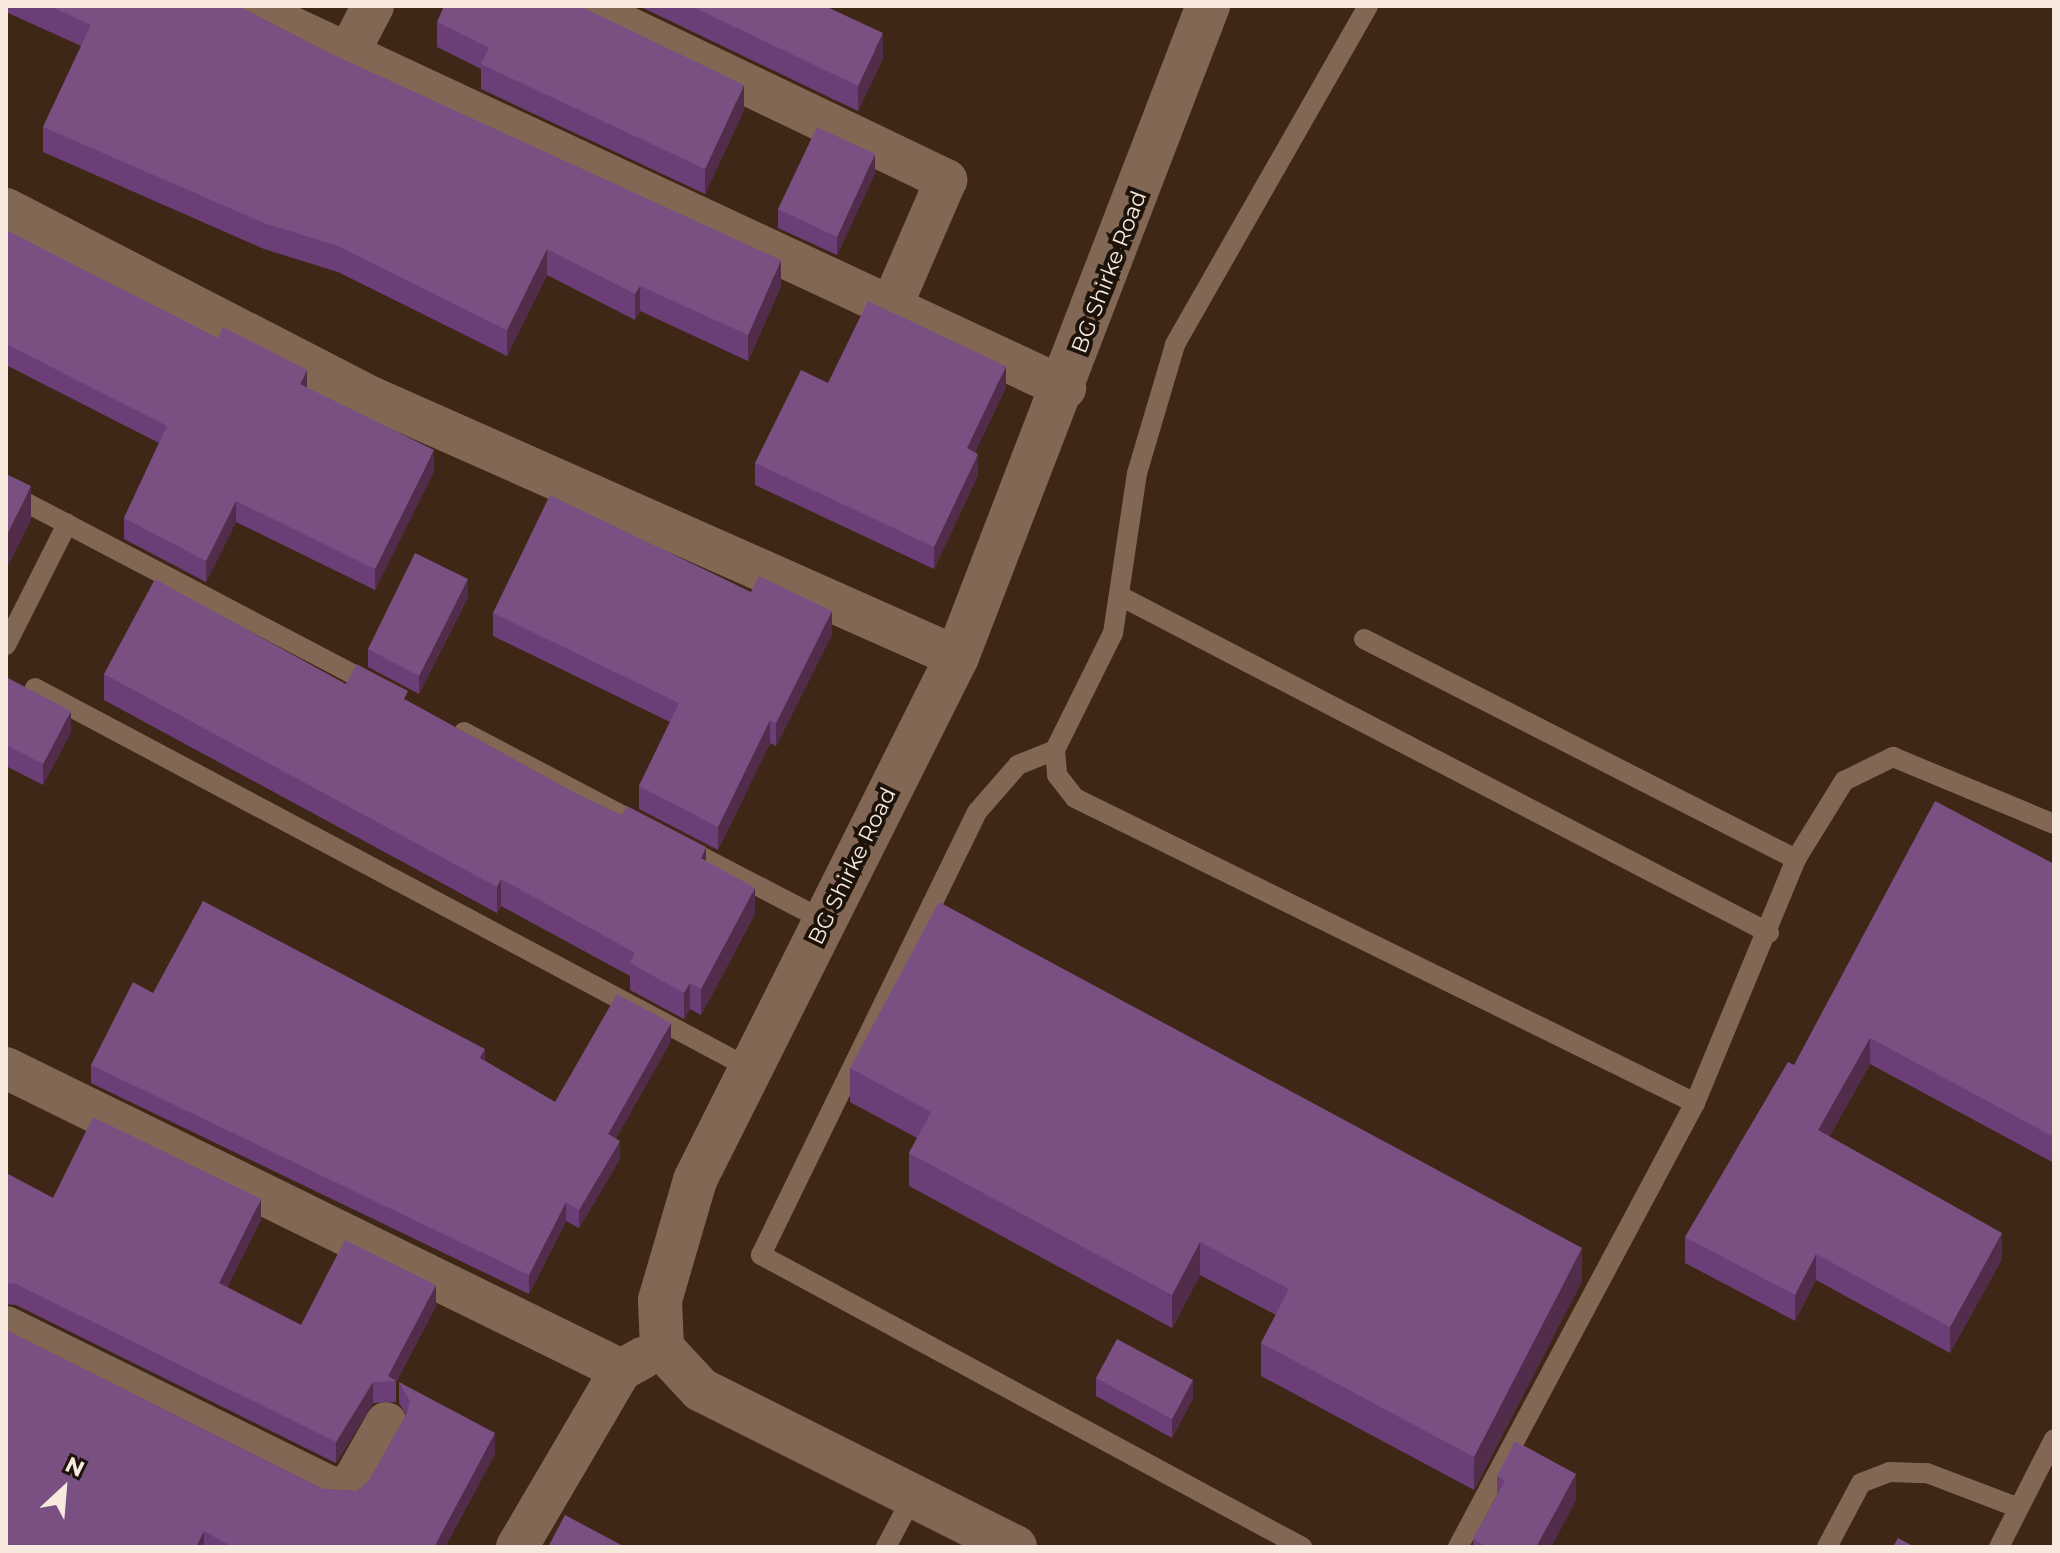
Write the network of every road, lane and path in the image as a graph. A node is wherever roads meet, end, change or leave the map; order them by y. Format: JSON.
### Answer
{"nodes":[{"id":1,"x":246,"y":6,"type":"edge"},
{"id":2,"x":373,"y":6,"type":"edge"},
{"id":3,"x":583,"y":6,"type":"edge"},
{"id":4,"x":1208,"y":6,"type":"edge"},
{"id":5,"x":1368,"y":6,"type":"edge"},
{"id":6,"x":348,"y":54,"type":"junction"},
{"id":7,"x":6,"y":209,"type":"edge"},
{"id":8,"x":891,"y":307,"type":"junction"},
{"id":9,"x":1065,"y":388,"type":"junction"},
{"id":10,"x":6,"y":492,"type":"edge"},
{"id":11,"x":67,"y":524,"type":"junction"},
{"id":12,"x":1122,"y":597,"type":"junction"},
{"id":13,"x":1364,"y":639,"type":"dead end"},
{"id":14,"x":6,"y":645,"type":"edge"},
{"id":15,"x":957,"y":657,"type":"junction"},
{"id":16,"x":35,"y":688,"type":"edge"},
{"id":17,"x":390,"y":694,"type":"edge"},
{"id":18,"x":447,"y":723,"type":"edge"},
{"id":19,"x":1055,"y":750,"type":"junction"},
{"id":20,"x":2054,"y":824,"type":"edge"},
{"id":21,"x":1796,"y":859,"type":"junction"},
{"id":22,"x":825,"y":921,"type":"junction"},
{"id":23,"x":1769,"y":933,"type":"junction"},
{"id":24,"x":6,"y":1068,"type":"edge"},
{"id":25,"x":751,"y":1069,"type":"junction"},
{"id":26,"x":1695,"y":1103,"type":"junction"},
{"id":27,"x":6,"y":1327,"type":"edge"},
{"id":28,"x":662,"y":1348,"type":"junction"},
{"id":29,"x":621,"y":1370,"type":"junction"},
{"id":30,"x":386,"y":1423,"type":"dead end"},
{"id":31,"x":2054,"y":1439,"type":"edge"},
{"id":32,"x":2048,"y":1463,"type":"edge"},
{"id":33,"x":913,"y":1496,"type":"junction"},
{"id":34,"x":2019,"y":1508,"type":"junction"},
{"id":35,"x":517,"y":1547,"type":"edge"},
{"id":36,"x":886,"y":1547,"type":"edge"},
{"id":37,"x":1015,"y":1547,"type":"edge"},
{"id":38,"x":1302,"y":1547,"type":"edge"},
{"id":39,"x":1458,"y":1547,"type":"edge"},
{"id":40,"x":1827,"y":1547,"type":"edge"},
{"id":41,"x":1999,"y":1547,"type":"edge"}],
"edges":[{"from":1,"to":6,"type":"street"},
{"from":2,"to":6,"type":"street"},
{"from":3,"to":8,"type":"street"},
{"from":4,"to":9,"type":"street","name":"BG Shirke Road"},
{"from":5,"to":12,"type":"lane"},
{"from":6,"to":8,"type":"street"},
{"from":7,"to":15,"type":"street"},
{"from":8,"to":9,"type":"street"},
{"from":9,"to":15,"type":"street","name":"BG Shirke Road"},
{"from":10,"to":11,"type":"lane"},
{"from":11,"to":14,"type":"lane"},
{"from":11,"to":17,"type":"lane"},
{"from":12,"to":19,"type":"lane"},
{"from":12,"to":23,"type":"lane"},
{"from":13,"to":21,"type":"lane"},
{"from":15,"to":22,"type":"street","name":"BG Shirke Road"},
{"from":16,"to":25,"type":"lane"},
{"from":18,"to":22,"type":"lane"},
{"from":19,"to":26,"type":"lane"},
{"from":19,"to":38,"type":"lane"},
{"from":20,"to":21,"type":"lane"},
{"from":21,"to":23,"type":"lane"},
{"from":22,"to":25,"type":"street","name":"BG Shirke Road"},
{"from":23,"to":26,"type":"lane"},
{"from":24,"to":29,"type":"street"},
{"from":25,"to":28,"type":"street","name":"BG Shirke Road"},
{"from":26,"to":39,"type":"lane"},
{"from":27,"to":30,"type":"street"},
{"from":28,"to":29,"type":"street"},
{"from":28,"to":33,"type":"street"},
{"from":29,"to":35,"type":"street"},
{"from":31,"to":32,"type":"lane"},
{"from":32,"to":34,"type":"lane"},
{"from":33,"to":36,"type":"lane"},
{"from":33,"to":37,"type":"street"},
{"from":34,"to":40,"type":"lane"},
{"from":34,"to":41,"type":"lane"}]}
